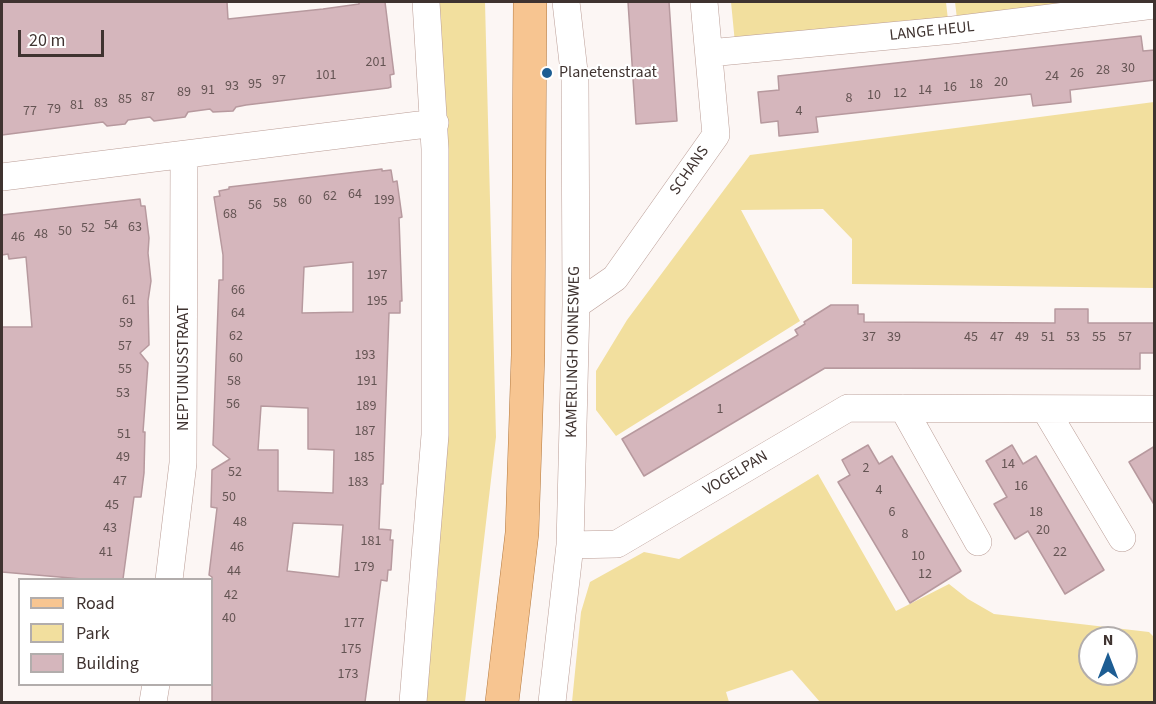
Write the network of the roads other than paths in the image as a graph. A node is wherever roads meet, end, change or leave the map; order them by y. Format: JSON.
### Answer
{"nodes":[{"id":1,"x":426,"y":2,"type":"edge"},
{"id":2,"x":512,"y":2,"type":"edge"},
{"id":3,"x":530,"y":2,"type":"edge"},
{"id":4,"x":566,"y":2,"type":"edge"},
{"id":5,"x":704,"y":2,"type":"edge"},
{"id":6,"x":1155,"y":5,"type":"edge"},
{"id":7,"x":709,"y":53,"type":"junction"},
{"id":8,"x":435,"y":123,"type":"junction"},
{"id":9,"x":184,"y":155,"type":"junction"},
{"id":10,"x":2,"y":177,"type":"edge"},
{"id":11,"x":530,"y":184,"type":"junction"},
{"id":12,"x":576,"y":305,"type":"junction"},
{"id":13,"x":903,"y":408,"type":"junction"},
{"id":14,"x":1045,"y":409,"type":"junction"},
{"id":15,"x":1155,"y":409,"type":"edge"},
{"id":16,"x":1122,"y":538,"type":"dead end"},
{"id":17,"x":978,"y":542,"type":"dead end"},
{"id":18,"x":570,"y":545,"type":"junction"},
{"id":19,"x":169,"y":578,"type":"edge"},
{"id":20,"x":156,"y":686,"type":"edge"},
{"id":21,"x":153,"y":702,"type":"edge"},
{"id":22,"x":413,"y":702,"type":"edge"},
{"id":23,"x":502,"y":702,"type":"edge"},
{"id":24,"x":552,"y":702,"type":"edge"}],
"edges":[{"from":1,"to":8,"type":"street"},
{"from":2,"to":11,"type":"main road"},
{"from":3,"to":11,"type":"main road"},
{"from":4,"to":12,"type":"street","name":"KAMERLINGH ONNESWEG"},
{"from":5,"to":7,"type":"street","name":"SCHANS"},
{"from":6,"to":7,"type":"street","name":"LANGE HEUL"},
{"from":7,"to":12,"type":"street","name":"SCHANS"},
{"from":8,"to":9,"type":"street"},
{"from":8,"to":22,"type":"street"},
{"from":9,"to":10,"type":"street"},
{"from":9,"to":19,"type":"street","name":"NEPTUNUSSTRAAT"},
{"from":11,"to":23,"type":"main road"},
{"from":12,"to":18,"type":"street","name":"KAMERLINGH ONNESWEG"},
{"from":13,"to":14,"type":"street","name":"VOGELPAN"},
{"from":13,"to":17,"type":"street"},
{"from":13,"to":18,"type":"street","name":"VOGELPAN"},
{"from":14,"to":15,"type":"street","name":"VOGELPAN"},
{"from":14,"to":16,"type":"street"},
{"from":18,"to":24,"type":"street","name":"KAMERLINGH ONNESWEG"},
{"from":20,"to":21,"type":"street"}]}
